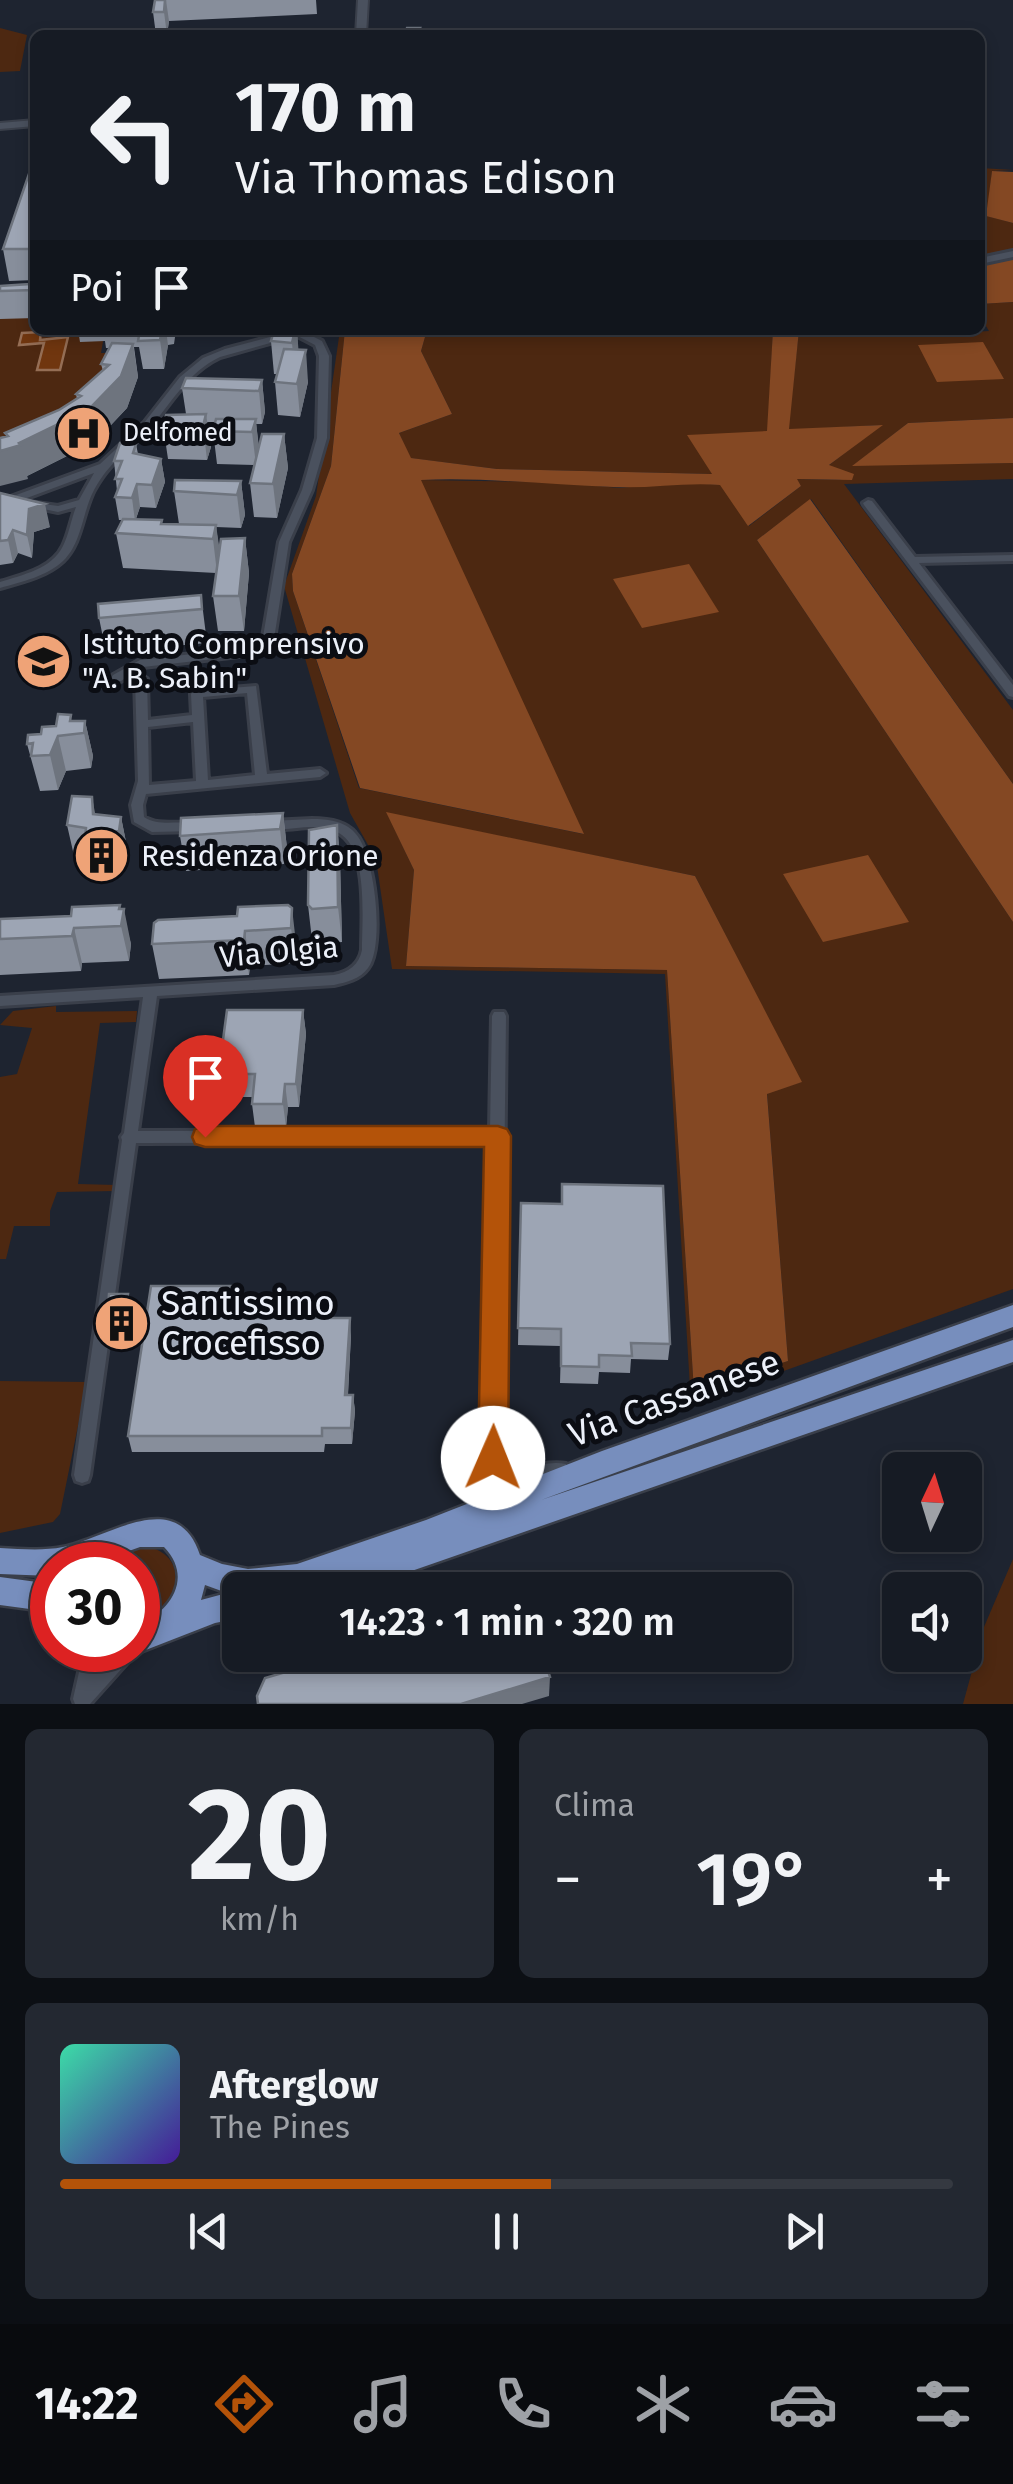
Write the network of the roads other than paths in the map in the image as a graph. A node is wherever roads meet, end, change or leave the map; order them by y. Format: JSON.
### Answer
{"nodes":[{"id":1,"x":363,"y":0,"type":"edge"},
{"id":2,"x":361,"y":30,"type":"edge"},
{"id":3,"x":30,"y":123,"type":"edge"},
{"id":4,"x":0,"y":126,"type":"edge"},
{"id":5,"x":1013,"y":254,"type":"edge"},
{"id":6,"x":985,"y":259,"type":"edge"},
{"id":7,"x":281,"y":335,"type":"edge"},
{"id":8,"x":304,"y":335,"type":"edge"},
{"id":9,"x":103,"y":466,"type":"junction"},
{"id":10,"x":65,"y":482,"type":"junction"},
{"id":11,"x":44,"y":490,"type":"junction"},
{"id":12,"x":85,"y":496,"type":"junction"},
{"id":13,"x":43,"y":504,"type":"junction"},
{"id":14,"x":868,"y":504,"type":"dead end"},
{"id":15,"x":2,"y":505,"type":"edge"},
{"id":16,"x":58,"y":509,"type":"junction"},
{"id":17,"x":74,"y":530,"type":"junction"},
{"id":18,"x":1013,"y":558,"type":"edge"},
{"id":19,"x":914,"y":560,"type":"junction"},
{"id":20,"x":0,"y":585,"type":"edge"},
{"id":21,"x":117,"y":678,"type":"dead end"},
{"id":22,"x":140,"y":679,"type":"dead end"},
{"id":23,"x":1013,"y":692,"type":"edge"},
{"id":24,"x":198,"y":718,"type":"junction"},
{"id":25,"x":142,"y":724,"type":"junction"},
{"id":26,"x":320,"y":773,"type":"dead end"},
{"id":27,"x":260,"y":778,"type":"junction"},
{"id":28,"x":202,"y":784,"type":"junction"},
{"id":29,"x":143,"y":790,"type":"junction"},
{"id":30,"x":258,"y":826,"type":"edge"},
{"id":31,"x":218,"y":827,"type":"edge"},
{"id":32,"x":150,"y":990,"type":"junction"},
{"id":33,"x":0,"y":1002,"type":"edge"},
{"id":34,"x":499,"y":1016,"type":"dead end"},
{"id":35,"x":498,"y":1136,"type":"junction"},
{"id":36,"x":128,"y":1137,"type":"junction"},
{"id":37,"x":1013,"y":1316,"type":"edge"},
{"id":38,"x":1013,"y":1351,"type":"edge"},
{"id":39,"x":493,"y":1458,"type":"junction"},
{"id":40,"x":602,"y":1463,"type":"junction"},
{"id":41,"x":82,"y":1475,"type":"dead end"},
{"id":42,"x":473,"y":1514,"type":"junction"},
{"id":43,"x":117,"y":1542,"type":"edge"},
{"id":44,"x":0,"y":1561,"type":"edge"},
{"id":45,"x":30,"y":1562,"type":"edge"},
{"id":46,"x":191,"y":1565,"type":"junction"},
{"id":47,"x":368,"y":1572,"type":"edge"},
{"id":48,"x":0,"y":1590,"type":"edge"},
{"id":49,"x":30,"y":1595,"type":"edge"},
{"id":50,"x":222,"y":1609,"type":"edge"},
{"id":51,"x":169,"y":1625,"type":"junction"},
{"id":52,"x":160,"y":1630,"type":"edge"},
{"id":53,"x":88,"y":1672,"type":"edge"},
{"id":54,"x":108,"y":1672,"type":"edge"},
{"id":55,"x":81,"y":1702,"type":"edge"}],
"edges":[{"from":1,"to":2,"type":"street"},
{"from":3,"to":4,"type":"street"},
{"from":5,"to":6,"type":"street"},
{"from":7,"to":9,"type":"street"},
{"from":8,"to":21,"type":"street"},
{"from":9,"to":10,"type":"street"},
{"from":9,"to":12,"type":"street"},
{"from":10,"to":11,"type":"street"},
{"from":10,"to":12,"type":"street"},
{"from":11,"to":13,"type":"street"},
{"from":11,"to":15,"type":"street"},
{"from":12,"to":16,"type":"street"},
{"from":12,"to":17,"type":"street"},
{"from":13,"to":15,"type":"street"},
{"from":13,"to":16,"type":"street"},
{"from":14,"to":19,"type":"street"},
{"from":16,"to":17,"type":"street"},
{"from":17,"to":20,"type":"street"},
{"from":18,"to":19,"type":"street"},
{"from":19,"to":23,"type":"street"},
{"from":22,"to":25,"type":"street"},
{"from":24,"to":25,"type":"street"},
{"from":24,"to":27,"type":"street"},
{"from":24,"to":28,"type":"street"},
{"from":25,"to":29,"type":"street"},
{"from":26,"to":27,"type":"street"},
{"from":27,"to":28,"type":"street"},
{"from":28,"to":29,"type":"street"},
{"from":29,"to":31,"type":"street"},
{"from":30,"to":32,"type":"street","name":"Via Olgia"},
{"from":32,"to":33,"type":"street"},
{"from":32,"to":36,"type":"street"},
{"from":34,"to":35,"type":"street"},
{"from":35,"to":36,"type":"street"},
{"from":35,"to":39,"type":"street"},
{"from":36,"to":41,"type":"street"},
{"from":37,"to":40,"type":"main road","name":"Via Cassanese"},
{"from":38,"to":47,"type":"main road","name":"Via Cassanese"},
{"from":39,"to":40,"type":"street"},
{"from":39,"to":42,"type":"street"},
{"from":40,"to":42,"type":"main road","name":"Via Cassanese"},
{"from":42,"to":46,"type":"main road","name":"Via Cassanese"},
{"from":43,"to":46,"type":"main road","name":"Via Cassanese"},
{"from":44,"to":45,"type":"main road","name":"Via Cassanese"},
{"from":46,"to":51,"type":"main road"},
{"from":48,"to":49,"type":"main road"},
{"from":50,"to":51,"type":"main road"},
{"from":51,"to":52,"type":"main road"},
{"from":53,"to":55,"type":"street"},
{"from":54,"to":55,"type":"street"}]}
